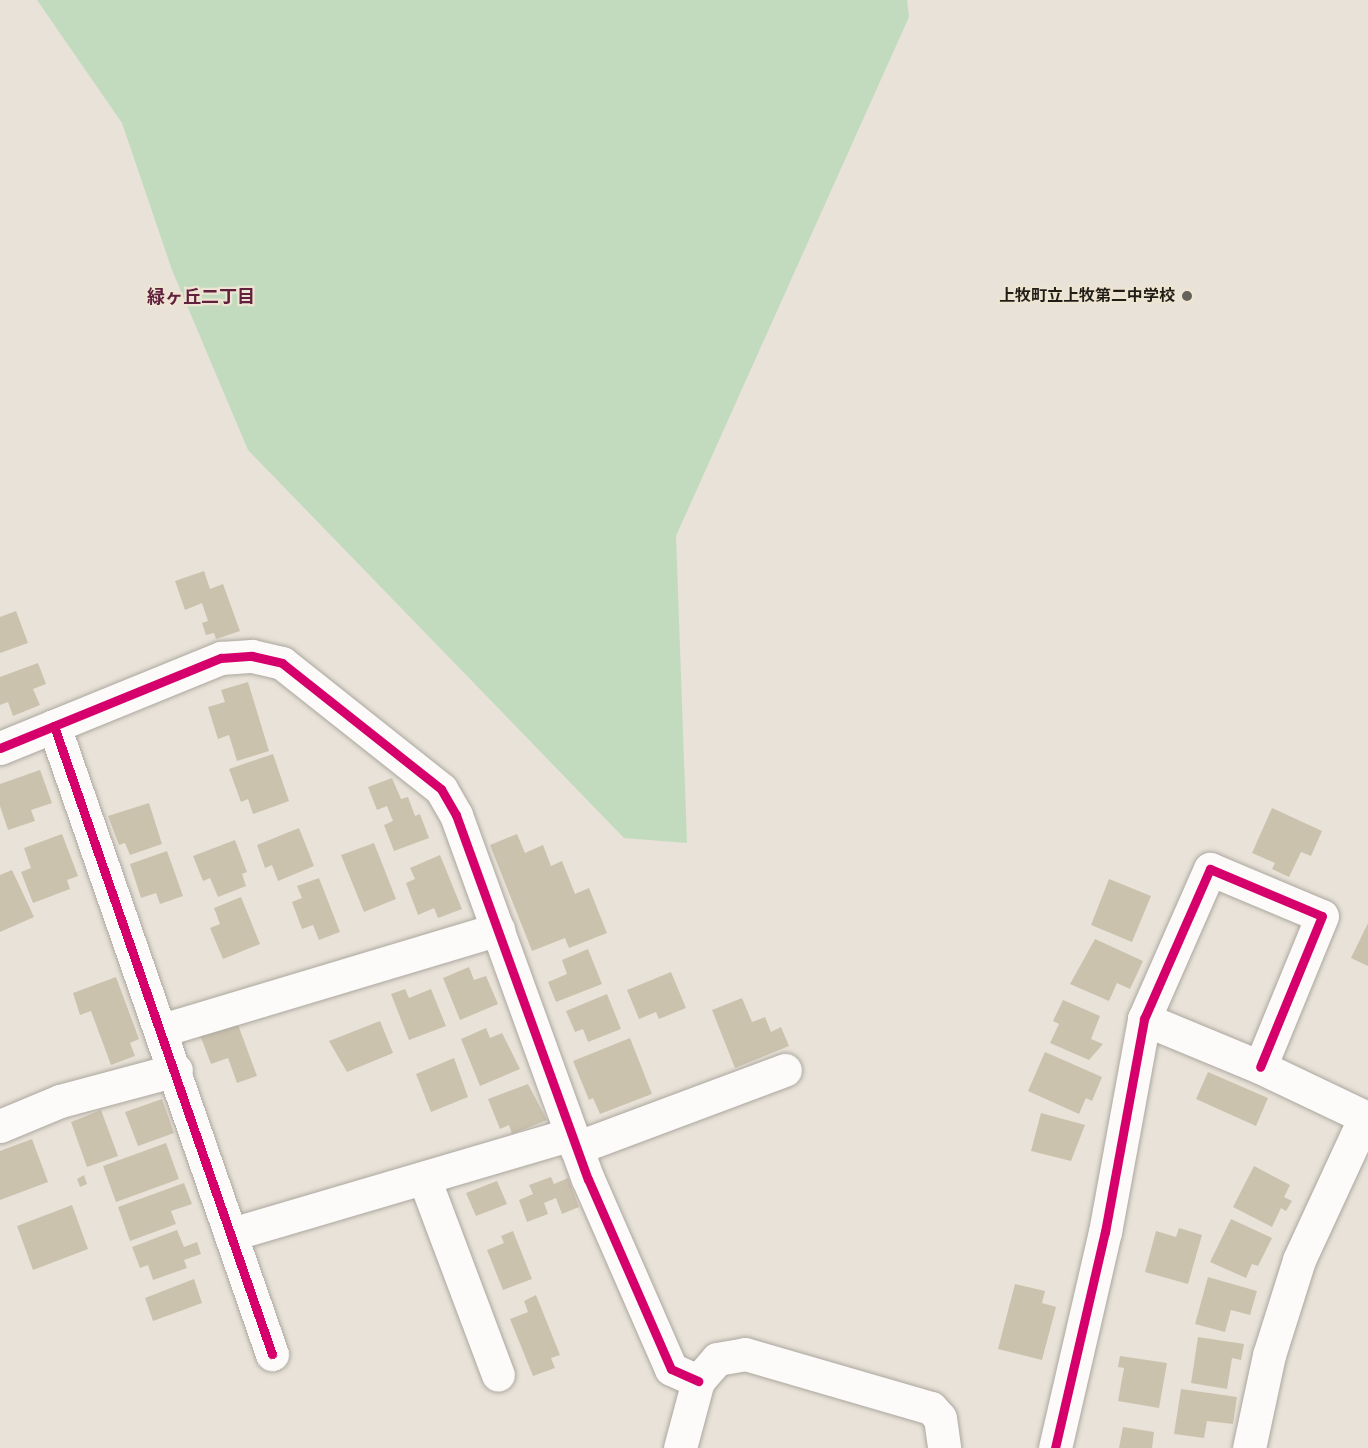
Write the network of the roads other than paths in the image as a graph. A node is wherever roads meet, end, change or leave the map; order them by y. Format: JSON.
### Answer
{"nodes":[{"id":1,"x":54,"y":726,"type":"junction"},
{"id":2,"x":0,"y":748,"type":"edge"},
{"id":3,"x":498,"y":929,"type":"junction"},
{"id":4,"x":1144,"y":1019,"type":"junction"},
{"id":5,"x":162,"y":1030,"type":"junction"},
{"id":6,"x":1260,"y":1067,"type":"junction"},
{"id":7,"x":176,"y":1070,"type":"junction"},
{"id":8,"x":785,"y":1070,"type":"dead end"},
{"id":9,"x":0,"y":1126,"type":"edge"},
{"id":10,"x":574,"y":1141,"type":"junction"},
{"id":11,"x":424,"y":1178,"type":"junction"},
{"id":12,"x":232,"y":1234,"type":"junction"},
{"id":13,"x":272,"y":1354,"type":"dead end"},
{"id":14,"x":498,"y":1375,"type":"dead end"},
{"id":15,"x":698,"y":1381,"type":"junction"},
{"id":16,"x":680,"y":1448,"type":"edge"},
{"id":17,"x":944,"y":1448,"type":"edge"},
{"id":18,"x":1055,"y":1448,"type":"edge"},
{"id":19,"x":1249,"y":1448,"type":"edge"}],
"edges":[{"from":1,"to":2,"type":"street"},
{"from":1,"to":3,"type":"street"},
{"from":1,"to":5,"type":"street"},
{"from":3,"to":5,"type":"street"},
{"from":3,"to":10,"type":"street"},
{"from":4,"to":6,"type":"street"},
{"from":4,"to":6,"type":"street"},
{"from":4,"to":18,"type":"street"},
{"from":5,"to":7,"type":"street"},
{"from":6,"to":19,"type":"street"},
{"from":7,"to":9,"type":"street"},
{"from":7,"to":12,"type":"street"},
{"from":8,"to":10,"type":"street"},
{"from":10,"to":11,"type":"street"},
{"from":10,"to":15,"type":"street"},
{"from":11,"to":12,"type":"street"},
{"from":11,"to":14,"type":"street"},
{"from":12,"to":13,"type":"street"},
{"from":15,"to":16,"type":"street"},
{"from":15,"to":17,"type":"street"}]}
